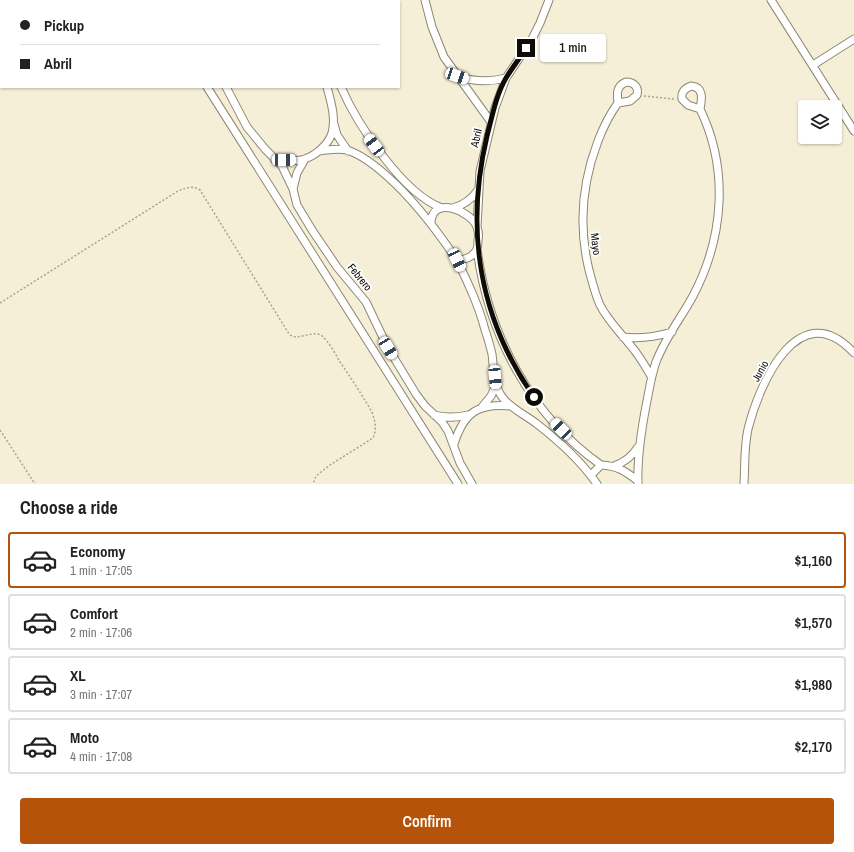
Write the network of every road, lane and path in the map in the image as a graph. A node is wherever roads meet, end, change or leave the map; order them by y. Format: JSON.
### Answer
{"nodes":[{"id":1,"x":425,"y":0,"type":"edge"},
{"id":2,"x":548,"y":0,"type":"edge"},
{"id":3,"x":771,"y":0,"type":"edge"},
{"id":4,"x":854,"y":39,"type":"edge"},
{"id":5,"x":813,"y":65,"type":"junction"},
{"id":6,"x":457,"y":76,"type":"junction"},
{"id":7,"x":506,"y":78,"type":"junction"},
{"id":8,"x":208,"y":88,"type":"edge"},
{"id":9,"x":226,"y":88,"type":"edge"},
{"id":10,"x":327,"y":88,"type":"edge"},
{"id":11,"x":341,"y":88,"type":"edge"},
{"id":12,"x":329,"y":95,"type":"junction"},
{"id":13,"x":637,"y":95,"type":"junction"},
{"id":14,"x":682,"y":99,"type":"junction"},
{"id":15,"x":618,"y":103,"type":"junction"},
{"id":16,"x":700,"y":109,"type":"junction"},
{"id":17,"x":333,"y":122,"type":"junction"},
{"id":18,"x":491,"y":122,"type":"junction"},
{"id":19,"x":854,"y":131,"type":"edge"},
{"id":20,"x":319,"y":151,"type":"junction"},
{"id":21,"x":348,"y":151,"type":"junction"},
{"id":22,"x":382,"y":156,"type":"junction"},
{"id":23,"x":274,"y":159,"type":"junction"},
{"id":24,"x":305,"y":159,"type":"junction"},
{"id":25,"x":375,"y":166,"type":"junction"},
{"id":26,"x":293,"y":189,"type":"junction"},
{"id":27,"x":478,"y":190,"type":"junction"},
{"id":28,"x":442,"y":208,"type":"junction"},
{"id":29,"x":453,"y":208,"type":"junction"},
{"id":30,"x":431,"y":222,"type":"junction"},
{"id":31,"x":477,"y":227,"type":"junction"},
{"id":32,"x":478,"y":249,"type":"junction"},
{"id":33,"x":457,"y":260,"type":"junction"},
{"id":34,"x":0,"y":303,"type":"edge"},
{"id":35,"x":672,"y":332,"type":"junction"},
{"id":36,"x":623,"y":337,"type":"junction"},
{"id":37,"x":505,"y":348,"type":"junction"},
{"id":38,"x":491,"y":352,"type":"junction"},
{"id":39,"x":854,"y":353,"type":"edge"},
{"id":40,"x":651,"y":376,"type":"junction"},
{"id":41,"x":496,"y":385,"type":"junction"},
{"id":42,"x":511,"y":406,"type":"junction"},
{"id":43,"x":482,"y":407,"type":"junction"},
{"id":44,"x":546,"y":414,"type":"junction"},
{"id":45,"x":434,"y":415,"type":"junction"},
{"id":46,"x":468,"y":415,"type":"junction"},
{"id":47,"x":537,"y":424,"type":"junction"},
{"id":48,"x":0,"y":430,"type":"edge"},
{"id":49,"x":454,"y":444,"type":"junction"},
{"id":50,"x":639,"y":447,"type":"junction"},
{"id":51,"x":602,"y":465,"type":"junction"},
{"id":52,"x":614,"y":466,"type":"junction"},
{"id":53,"x":591,"y":475,"type":"junction"},
{"id":54,"x":638,"y":483,"type":"edge"},
{"id":55,"x":35,"y":484,"type":"edge"},
{"id":56,"x":313,"y":484,"type":"edge"},
{"id":57,"x":458,"y":484,"type":"edge"},
{"id":58,"x":472,"y":484,"type":"edge"},
{"id":59,"x":597,"y":484,"type":"edge"},
{"id":60,"x":744,"y":484,"type":"edge"}],
"edges":[{"from":1,"to":6,"type":"street"},
{"from":2,"to":7,"type":"street","name":"Abril"},
{"from":3,"to":5,"type":"street"},
{"from":4,"to":5,"type":"street"},
{"from":5,"to":19,"type":"street"},
{"from":6,"to":7,"type":"street"},
{"from":6,"to":18,"type":"street"},
{"from":7,"to":18,"type":"street","name":"Abril"},
{"from":8,"to":57,"type":"street"},
{"from":9,"to":23,"type":"street","name":"Febrero"},
{"from":10,"to":12,"type":"street"},
{"from":11,"to":12,"type":"street"},
{"from":11,"to":22,"type":"street"},
{"from":12,"to":17,"type":"street"},
{"from":13,"to":14,"type":"path"},
{"from":13,"to":15,"type":"street"},
{"from":13,"to":15,"type":"street"},
{"from":14,"to":16,"type":"street"},
{"from":14,"to":16,"type":"street"},
{"from":15,"to":36,"type":"street","name":"Mayo"},
{"from":16,"to":35,"type":"street"},
{"from":17,"to":20,"type":"street"},
{"from":17,"to":21,"type":"street"},
{"from":18,"to":27,"type":"street","name":"Abril"},
{"from":20,"to":21,"type":"street"},
{"from":20,"to":24,"type":"street"},
{"from":21,"to":25,"type":"street"},
{"from":22,"to":25,"type":"street"},
{"from":22,"to":28,"type":"street"},
{"from":23,"to":24,"type":"street"},
{"from":23,"to":26,"type":"street","name":"Febrero"},
{"from":24,"to":26,"type":"street"},
{"from":25,"to":30,"type":"street"},
{"from":26,"to":45,"type":"street","name":"Febrero"},
{"from":27,"to":29,"type":"street"},
{"from":27,"to":31,"type":"street","name":"Abril"},
{"from":28,"to":29,"type":"street"},
{"from":28,"to":30,"type":"street"},
{"from":29,"to":31,"type":"street"},
{"from":30,"to":33,"type":"street"},
{"from":31,"to":32,"type":"street"},
{"from":32,"to":33,"type":"street"},
{"from":32,"to":37,"type":"street"},
{"from":33,"to":38,"type":"street"},
{"from":34,"to":56,"type":"path"},
{"from":35,"to":36,"type":"street"},
{"from":35,"to":40,"type":"street"},
{"from":36,"to":40,"type":"street","name":"Mayo"},
{"from":37,"to":38,"type":"street"},
{"from":37,"to":44,"type":"street"},
{"from":38,"to":41,"type":"street"},
{"from":39,"to":60,"type":"street","name":"Junio"},
{"from":40,"to":50,"type":"street"},
{"from":41,"to":42,"type":"street"},
{"from":41,"to":43,"type":"street"},
{"from":42,"to":43,"type":"street"},
{"from":42,"to":47,"type":"street"},
{"from":43,"to":46,"type":"street"},
{"from":44,"to":47,"type":"street"},
{"from":44,"to":51,"type":"street"},
{"from":45,"to":46,"type":"street"},
{"from":45,"to":49,"type":"street","name":"Febrero"},
{"from":46,"to":49,"type":"street"},
{"from":47,"to":53,"type":"street"},
{"from":48,"to":55,"type":"path"},
{"from":49,"to":58,"type":"street","name":"Febrero"},
{"from":50,"to":52,"type":"street"},
{"from":50,"to":54,"type":"street"},
{"from":51,"to":52,"type":"street"},
{"from":51,"to":53,"type":"street"},
{"from":52,"to":54,"type":"street"},
{"from":53,"to":59,"type":"street"}]}
